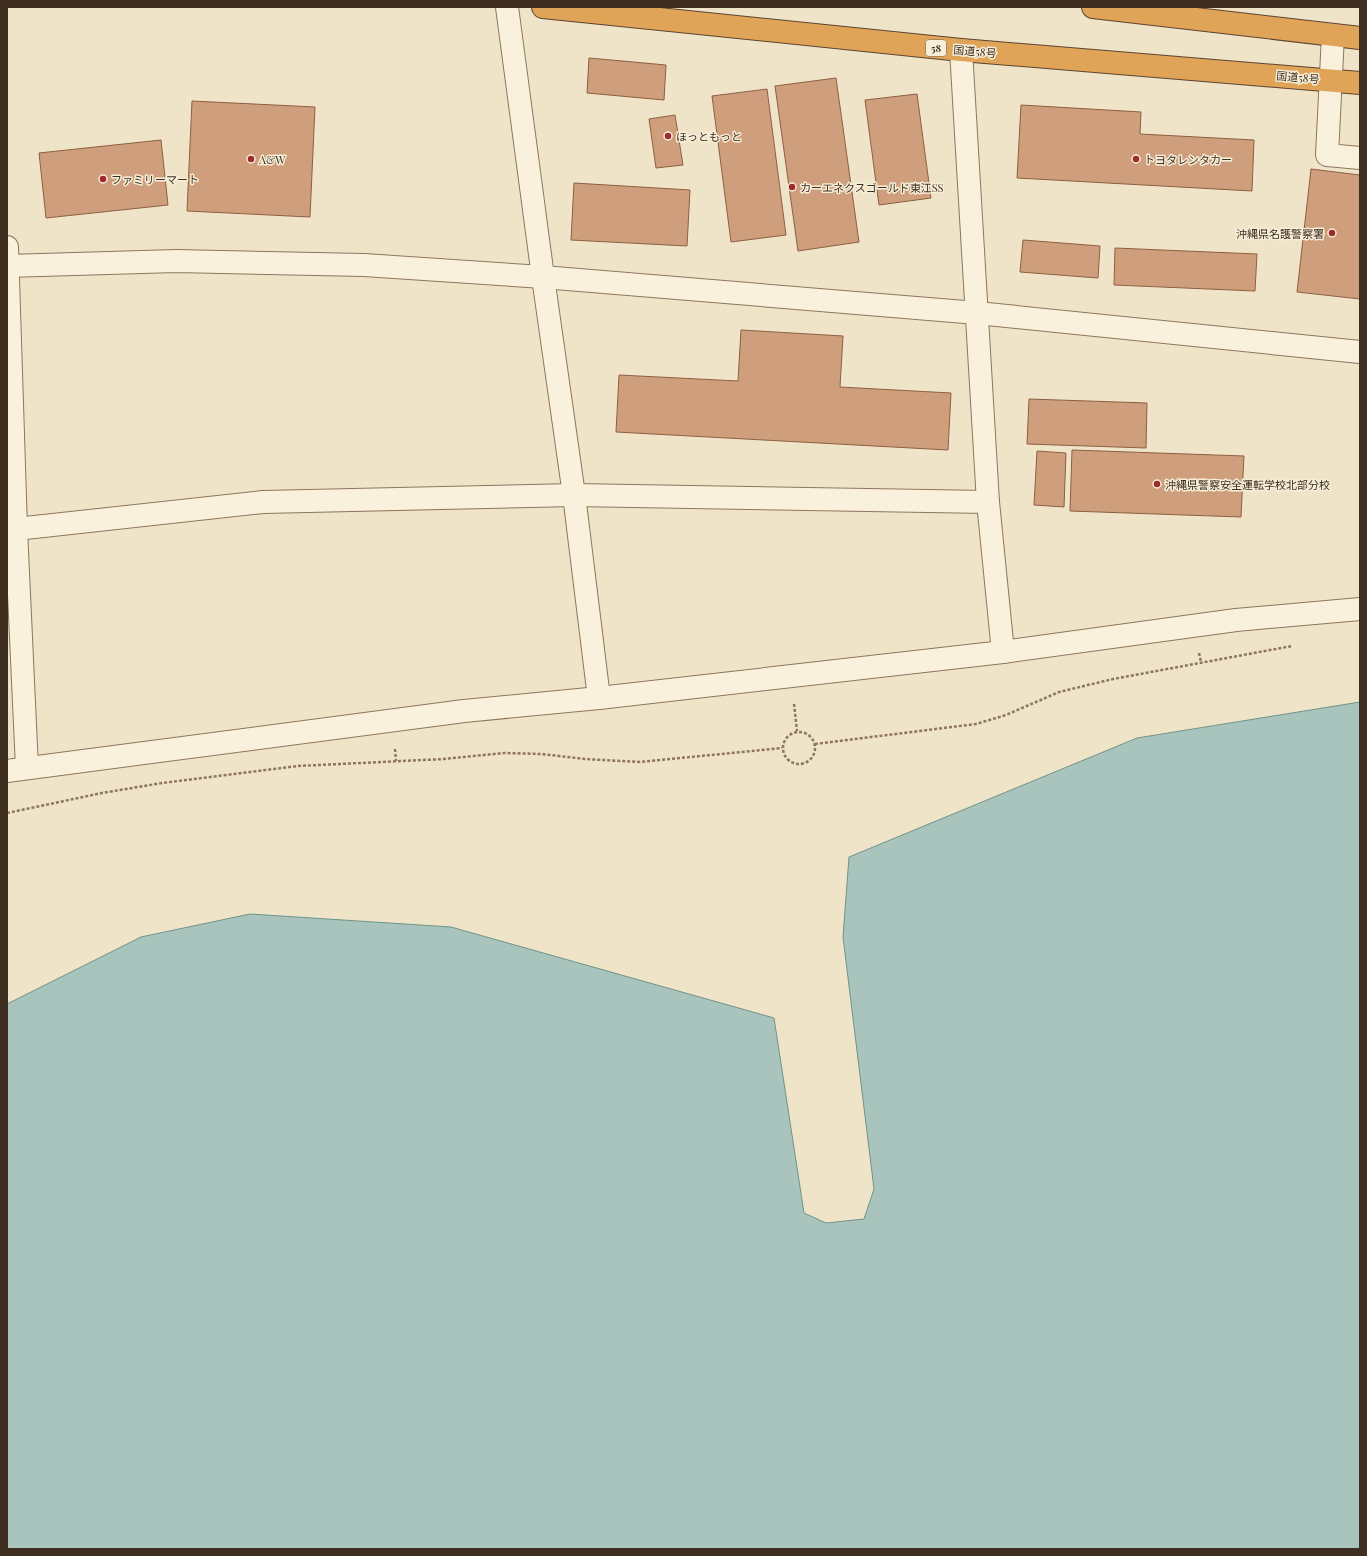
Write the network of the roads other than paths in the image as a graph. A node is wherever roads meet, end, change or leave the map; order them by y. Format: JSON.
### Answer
{"nodes":[{"id":1,"x":507,"y":7,"type":"edge"},
{"id":2,"x":543,"y":7,"type":"edge"},
{"id":3,"x":1093,"y":7,"type":"edge"},
{"id":4,"x":1333,"y":35,"type":"junction"},
{"id":5,"x":1360,"y":38,"type":"edge"},
{"id":6,"x":961,"y":50,"type":"junction"},
{"id":7,"x":1330,"y":80,"type":"junction"},
{"id":8,"x":1360,"y":83,"type":"edge"},
{"id":9,"x":1360,"y":158,"type":"edge"},
{"id":10,"x":7,"y":260,"type":"edge"},
{"id":11,"x":543,"y":277,"type":"junction"},
{"id":12,"x":977,"y":313,"type":"junction"},
{"id":13,"x":1360,"y":352,"type":"edge"},
{"id":14,"x":574,"y":495,"type":"junction"},
{"id":15,"x":988,"y":502,"type":"junction"},
{"id":16,"x":11,"y":530,"type":"edge"},
{"id":17,"x":1360,"y":609,"type":"edge"},
{"id":18,"x":1003,"y":652,"type":"junction"},
{"id":19,"x":599,"y":698,"type":"junction"},
{"id":20,"x":17,"y":770,"type":"edge"}],
"edges":[{"from":1,"to":11,"type":"street"},
{"from":2,"to":6,"type":"highway","name":"国道58号","number":"58"},
{"from":3,"to":4,"type":"highway"},
{"from":4,"to":5,"type":"highway"},
{"from":4,"to":7,"type":"street"},
{"from":6,"to":7,"type":"highway","name":"国道58号","number":"58"},
{"from":6,"to":12,"type":"street"},
{"from":7,"to":8,"type":"highway","name":"国道58号","number":"58"},
{"from":7,"to":9,"type":"street"},
{"from":10,"to":11,"type":"street"},
{"from":10,"to":16,"type":"street"},
{"from":11,"to":12,"type":"street"},
{"from":11,"to":14,"type":"street"},
{"from":12,"to":13,"type":"street"},
{"from":12,"to":15,"type":"street"},
{"from":14,"to":15,"type":"street"},
{"from":14,"to":16,"type":"street"},
{"from":14,"to":19,"type":"street"},
{"from":15,"to":18,"type":"street"},
{"from":16,"to":20,"type":"street"},
{"from":17,"to":18,"type":"street"},
{"from":18,"to":19,"type":"street"},
{"from":19,"to":20,"type":"street"}]}
